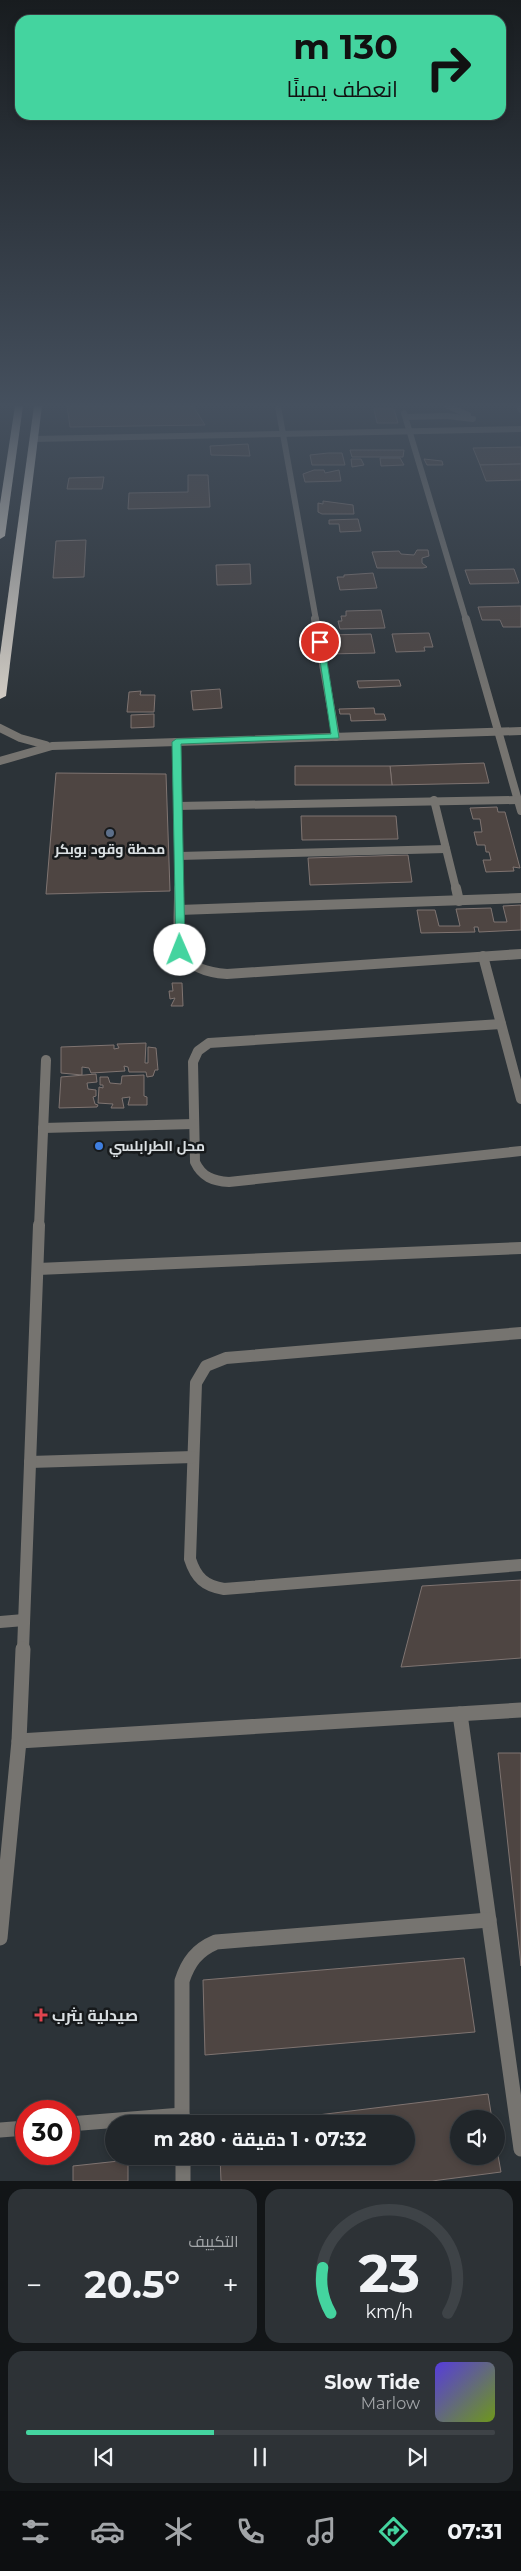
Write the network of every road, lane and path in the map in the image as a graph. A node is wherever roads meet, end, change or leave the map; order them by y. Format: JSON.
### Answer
{"nodes":[{"id":1,"x":4,"y":508,"type":"edge"},
{"id":2,"x":25,"y":508,"type":"edge"},
{"id":3,"x":296,"y":508,"type":"edge"},
{"id":4,"x":434,"y":508,"type":"edge"},
{"id":5,"x":0,"y":536,"type":"edge"},
{"id":6,"x":0,"y":696,"type":"edge"},
{"id":7,"x":0,"y":728,"type":"edge"},
{"id":8,"x":521,"y":731,"type":"edge"},
{"id":9,"x":500,"y":732,"type":"junction"},
{"id":10,"x":336,"y":737,"type":"junction"},
{"id":11,"x":176,"y":742,"type":"junction"},
{"id":12,"x":52,"y":746,"type":"junction"},
{"id":13,"x":0,"y":761,"type":"edge"},
{"id":14,"x":434,"y":800,"type":"junction"},
{"id":15,"x":517,"y":800,"type":"junction"},
{"id":16,"x":177,"y":806,"type":"junction"},
{"id":17,"x":521,"y":811,"type":"edge"},
{"id":18,"x":446,"y":849,"type":"junction"},
{"id":19,"x":179,"y":856,"type":"junction"},
{"id":20,"x":521,"y":898,"type":"edge"},
{"id":21,"x":459,"y":901,"type":"junction"},
{"id":22,"x":179,"y":910,"type":"junction"},
{"id":23,"x":521,"y":954,"type":"edge"},
{"id":24,"x":483,"y":956,"type":"junction"},
{"id":25,"x":502,"y":1024,"type":"junction"},
{"id":26,"x":46,"y":1060,"type":"dead end"},
{"id":27,"x":520,"y":1092,"type":"edge"},
{"id":28,"x":194,"y":1124,"type":"junction"},
{"id":29,"x":43,"y":1128,"type":"junction"},
{"id":30,"x":521,"y":1151,"type":"edge"},
{"id":31,"x":521,"y":1248,"type":"edge"},
{"id":32,"x":38,"y":1269,"type":"junction"},
{"id":33,"x":521,"y":1333,"type":"edge"},
{"id":34,"x":193,"y":1456,"type":"junction"},
{"id":35,"x":30,"y":1462,"type":"junction"},
{"id":36,"x":521,"y":1565,"type":"edge"},
{"id":37,"x":24,"y":1620,"type":"junction"},
{"id":38,"x":0,"y":1622,"type":"edge"},
{"id":39,"x":521,"y":1710,"type":"edge"},
{"id":40,"x":460,"y":1714,"type":"junction"},
{"id":41,"x":20,"y":1742,"type":"junction"},
{"id":42,"x":489,"y":1920,"type":"junction"},
{"id":43,"x":0,"y":1938,"type":"edge"},
{"id":44,"x":518,"y":2104,"type":"edge"},
{"id":45,"x":182,"y":2115,"type":"edge"},
{"id":46,"x":105,"y":2122,"type":"edge"},
{"id":47,"x":80,"y":2124,"type":"edge"},
{"id":48,"x":15,"y":2129,"type":"edge"},
{"id":49,"x":0,"y":2130,"type":"edge"},
{"id":50,"x":521,"y":2149,"type":"edge"},
{"id":51,"x":183,"y":2165,"type":"edge"},
{"id":52,"x":183,"y":2181,"type":"edge"}],
"edges":[{"from":1,"to":5,"type":"highway"},
{"from":2,"to":6,"type":"highway"},
{"from":3,"to":10,"type":"street"},
{"from":4,"to":9,"type":"street"},
{"from":7,"to":12,"type":"street"},
{"from":8,"to":9,"type":"street"},
{"from":9,"to":10,"type":"street"},
{"from":9,"to":15,"type":"street"},
{"from":10,"to":11,"type":"street"},
{"from":11,"to":12,"type":"street"},
{"from":11,"to":16,"type":"street"},
{"from":12,"to":13,"type":"street"},
{"from":14,"to":15,"type":"street"},
{"from":14,"to":16,"type":"street"},
{"from":14,"to":18,"type":"street"},
{"from":15,"to":17,"type":"street"},
{"from":16,"to":19,"type":"street"},
{"from":18,"to":19,"type":"street"},
{"from":18,"to":21,"type":"street"},
{"from":19,"to":22,"type":"street"},
{"from":20,"to":21,"type":"street"},
{"from":21,"to":22,"type":"street"},
{"from":22,"to":24,"type":"street"},
{"from":23,"to":24,"type":"street"},
{"from":24,"to":25,"type":"street"},
{"from":25,"to":27,"type":"street"},
{"from":25,"to":28,"type":"street"},
{"from":26,"to":29,"type":"street"},
{"from":28,"to":29,"type":"street"},
{"from":28,"to":30,"type":"street"},
{"from":29,"to":32,"type":"street"},
{"from":31,"to":32,"type":"street"},
{"from":32,"to":35,"type":"street"},
{"from":33,"to":34,"type":"street"},
{"from":34,"to":35,"type":"street"},
{"from":34,"to":36,"type":"street"},
{"from":35,"to":37,"type":"street"},
{"from":37,"to":38,"type":"street"},
{"from":37,"to":41,"type":"street"},
{"from":39,"to":40,"type":"street"},
{"from":40,"to":41,"type":"street"},
{"from":40,"to":42,"type":"street"},
{"from":41,"to":43,"type":"street"},
{"from":42,"to":44,"type":"street"},
{"from":42,"to":45,"type":"street"},
{"from":44,"to":50,"type":"street"},
{"from":46,"to":47,"type":"street"},
{"from":48,"to":49,"type":"street"},
{"from":51,"to":52,"type":"street"}]}
